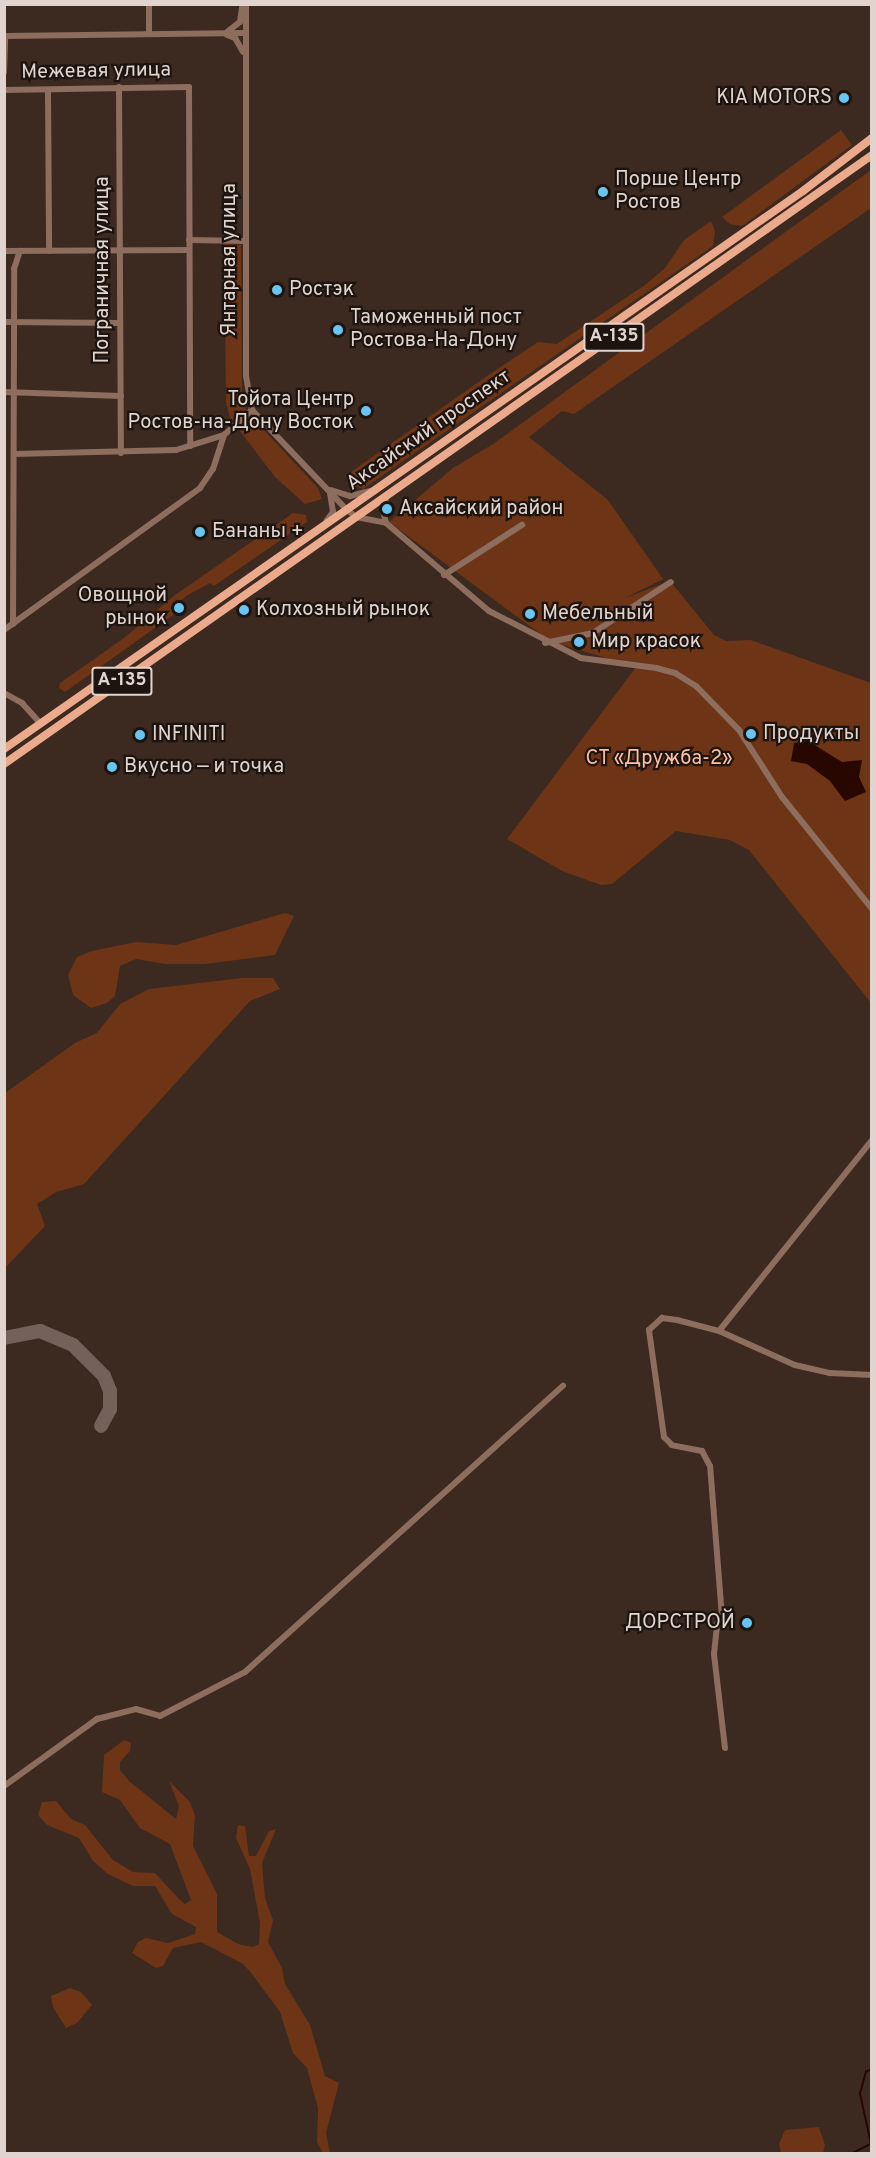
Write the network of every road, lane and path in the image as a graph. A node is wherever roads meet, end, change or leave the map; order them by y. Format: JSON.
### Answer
{"nodes":[{"id":1,"x":149,"y":4,"type":"edge"},
{"id":2,"x":244,"y":4,"type":"edge"},
{"id":3,"x":220,"y":33,"type":"junction"},
{"id":4,"x":245,"y":33,"type":"junction"},
{"id":5,"x":149,"y":34,"type":"junction"},
{"id":6,"x":5,"y":36,"type":"edge"},
{"id":7,"x":245,"y":57,"type":"junction"},
{"id":8,"x":4,"y":72,"type":"edge"},
{"id":9,"x":118,"y":87,"type":"junction"},
{"id":10,"x":189,"y":87,"type":"joint"},
{"id":11,"x":4,"y":90,"type":"edge"},
{"id":12,"x":48,"y":90,"type":"junction"},
{"id":13,"x":872,"y":138,"type":"edge"},
{"id":14,"x":872,"y":155,"type":"edge"},
{"id":15,"x":189,"y":240,"type":"junction"},
{"id":16,"x":246,"y":241,"type":"junction"},
{"id":17,"x":119,"y":250,"type":"junction"},
{"id":18,"x":189,"y":250,"type":"junction"},
{"id":19,"x":4,"y":251,"type":"edge"},
{"id":20,"x":20,"y":251,"type":"junction"},
{"id":21,"x":49,"y":251,"type":"junction"},
{"id":22,"x":4,"y":322,"type":"edge"},
{"id":23,"x":14,"y":322,"type":"junction"},
{"id":24,"x":119,"y":323,"type":"junction"},
{"id":25,"x":4,"y":392,"type":"edge"},
{"id":26,"x":14,"y":392,"type":"junction"},
{"id":27,"x":121,"y":396,"type":"junction"},
{"id":28,"x":252,"y":410,"type":"junction"},
{"id":29,"x":224,"y":435,"type":"junction"},
{"id":30,"x":190,"y":446,"type":"junction"},
{"id":31,"x":121,"y":453,"type":"junction"},
{"id":32,"x":14,"y":454,"type":"junction"},
{"id":33,"x":325,"y":486,"type":"junction"},
{"id":34,"x":373,"y":489,"type":"junction"},
{"id":35,"x":387,"y":495,"type":"junction"},
{"id":36,"x":346,"y":509,"type":"junction"},
{"id":37,"x":356,"y":517,"type":"junction"},
{"id":38,"x":386,"y":524,"type":"junction"},
{"id":39,"x":324,"y":525,"type":"junction"},
{"id":40,"x":522,"y":525,"type":"dead end"},
{"id":41,"x":315,"y":546,"type":"junction"},
{"id":42,"x":444,"y":574,"type":"junction"},
{"id":43,"x":671,"y":582,"type":"dead end"},
{"id":44,"x":13,"y":624,"type":"junction"},
{"id":45,"x":4,"y":630,"type":"edge"},
{"id":46,"x":545,"y":643,"type":"junction"},
{"id":47,"x":4,"y":693,"type":"edge"},
{"id":48,"x":41,"y":724,"type":"junction"},
{"id":49,"x":4,"y":749,"type":"edge"},
{"id":50,"x":4,"y":764,"type":"edge"},
{"id":51,"x":872,"y":909,"type":"edge"},
{"id":52,"x":872,"y":1140,"type":"edge"},
{"id":53,"x":719,"y":1331,"type":"junction"},
{"id":54,"x":872,"y":1375,"type":"edge"},
{"id":55,"x":563,"y":1386,"type":"dead end"},
{"id":56,"x":725,"y":1748,"type":"dead end"},
{"id":57,"x":4,"y":1786,"type":"edge"}],
"edges":[{"from":1,"to":5,"type":"street"},
{"from":2,"to":3,"type":"street"},
{"from":2,"to":4,"type":"street","name":"Янтарная улица"},
{"from":3,"to":4,"type":"street"},
{"from":3,"to":5,"type":"street"},
{"from":3,"to":7,"type":"street"},
{"from":4,"to":7,"type":"street","name":"Янтарная улица"},
{"from":5,"to":6,"type":"street"},
{"from":6,"to":8,"type":"street"},
{"from":7,"to":16,"type":"street","name":"Янтарная улица"},
{"from":9,"to":10,"type":"street","name":"Межевая улица"},
{"from":9,"to":12,"type":"street","name":"Межевая улица"},
{"from":9,"to":17,"type":"street","name":"Пограничная улица"},
{"from":10,"to":15,"type":"street","name":"Янтарная улица"},
{"from":11,"to":12,"type":"street","name":"Межевая улица"},
{"from":12,"to":21,"type":"street"},
{"from":13,"to":34,"type":"main road","name":"Аксайский проспект","number":"А-135"},
{"from":14,"to":35,"type":"main road","name":"Аксайский проспект","number":"А-135"},
{"from":15,"to":16,"type":"street"},
{"from":15,"to":18,"type":"street","name":"Янтарная улица"},
{"from":16,"to":28,"type":"street","name":"Янтарная улица"},
{"from":17,"to":18,"type":"street"},
{"from":17,"to":21,"type":"street"},
{"from":17,"to":24,"type":"street","name":"Пограничная улица"},
{"from":18,"to":30,"type":"street","name":"Янтарная улица"},
{"from":19,"to":20,"type":"street"},
{"from":20,"to":21,"type":"street"},
{"from":20,"to":23,"type":"street"},
{"from":22,"to":23,"type":"street"},
{"from":23,"to":24,"type":"street"},
{"from":23,"to":26,"type":"street"},
{"from":24,"to":27,"type":"street","name":"Пограничная улица"},
{"from":25,"to":26,"type":"street"},
{"from":26,"to":27,"type":"street"},
{"from":26,"to":32,"type":"street"},
{"from":27,"to":31,"type":"street","name":"Пограничная улица"},
{"from":28,"to":29,"type":"street"},
{"from":28,"to":33,"type":"street"},
{"from":29,"to":30,"type":"street"},
{"from":29,"to":44,"type":"street"},
{"from":30,"to":31,"type":"street"},
{"from":31,"to":32,"type":"street"},
{"from":32,"to":44,"type":"street"},
{"from":33,"to":34,"type":"street"},
{"from":33,"to":36,"type":"street"},
{"from":33,"to":39,"type":"street"},
{"from":34,"to":36,"type":"main road","name":"Аксайский проспект","number":"А-135"},
{"from":35,"to":37,"type":"main road","name":"Аксайский проспект","number":"А-135"},
{"from":35,"to":38,"type":"street"},
{"from":36,"to":37,"type":"street"},
{"from":36,"to":39,"type":"main road","name":"Аксайский проспект","number":"А-135"},
{"from":36,"to":41,"type":"main road"},
{"from":37,"to":38,"type":"street"},
{"from":37,"to":41,"type":"main road","name":"Аксайский проспект","number":"А-135"},
{"from":38,"to":42,"type":"street"},
{"from":39,"to":48,"type":"main road","name":"Аксайский проспект","number":"А-135"},
{"from":40,"to":42,"type":"street"},
{"from":41,"to":50,"type":"main road","name":"Аксайский проспект","number":"А-135"},
{"from":42,"to":46,"type":"street"},
{"from":43,"to":46,"type":"street"},
{"from":44,"to":45,"type":"street"},
{"from":46,"to":51,"type":"street"},
{"from":47,"to":48,"type":"street"},
{"from":48,"to":49,"type":"main road","name":"Аксайский проспект","number":"А-135"},
{"from":52,"to":53,"type":"street"},
{"from":53,"to":54,"type":"street"},
{"from":53,"to":56,"type":"street"},
{"from":55,"to":57,"type":"street"}]}
